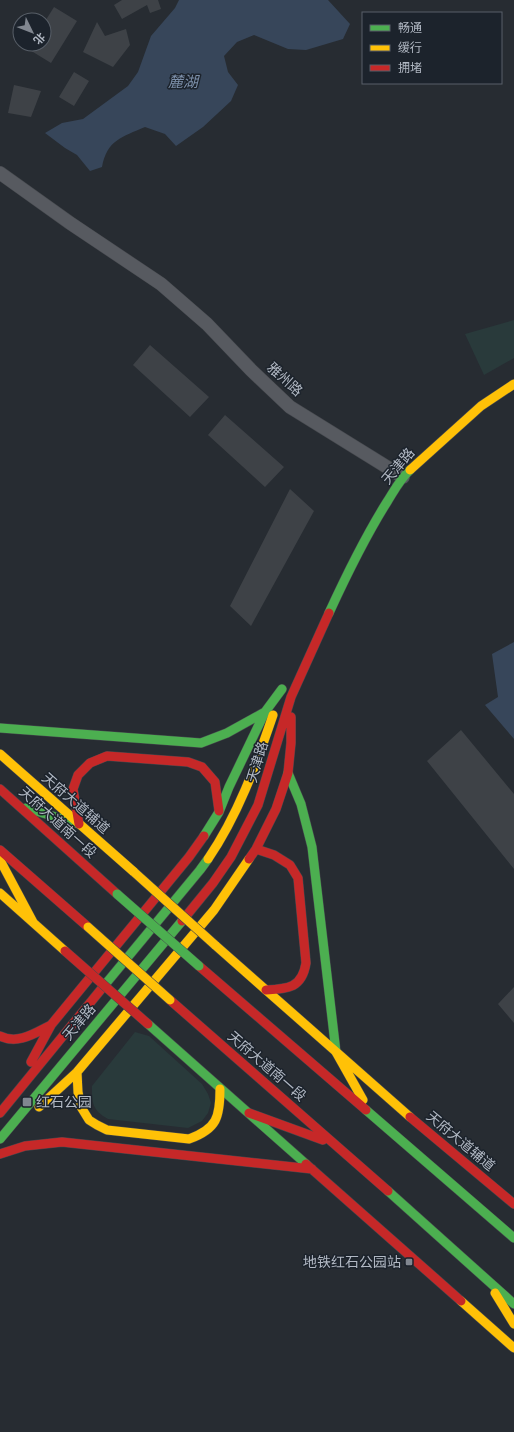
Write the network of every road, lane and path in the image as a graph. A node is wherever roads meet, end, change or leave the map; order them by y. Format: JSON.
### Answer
{"nodes":[{"id":1,"x":0,"y":174,"type":"edge"},
{"id":2,"x":514,"y":384,"type":"edge"},
{"id":3,"x":396,"y":473,"type":"junction"},
{"id":4,"x":291,"y":697,"type":"junction"},
{"id":5,"x":265,"y":712,"type":"junction"},
{"id":6,"x":0,"y":728,"type":"edge"},
{"id":7,"x":0,"y":754,"type":"edge"},
{"id":8,"x":288,"y":773,"type":"junction"},
{"id":9,"x":0,"y":789,"type":"edge"},
{"id":10,"x":19,"y":806,"type":"junction"},
{"id":11,"x":219,"y":812,"type":"junction"},
{"id":12,"x":79,"y":824,"type":"junction"},
{"id":13,"x":0,"y":850,"type":"edge"},
{"id":14,"x":256,"y":850,"type":"junction"},
{"id":15,"x":0,"y":860,"type":"edge"},
{"id":16,"x":0,"y":894,"type":"edge"},
{"id":17,"x":5,"y":901,"type":"edge"},
{"id":18,"x":33,"y":922,"type":"junction"},
{"id":19,"x":266,"y":990,"type":"junction"},
{"id":20,"x":51,"y":1025,"type":"junction"},
{"id":21,"x":0,"y":1036,"type":"edge"},
{"id":22,"x":336,"y":1052,"type":"junction"},
{"id":23,"x":78,"y":1072,"type":"junction"},
{"id":24,"x":220,"y":1089,"type":"junction"},
{"id":25,"x":8,"y":1103,"type":"junction"},
{"id":26,"x":0,"y":1113,"type":"edge"},
{"id":27,"x":249,"y":1113,"type":"junction"},
{"id":28,"x":370,"y":1114,"type":"junction"},
{"id":29,"x":0,"y":1140,"type":"edge"},
{"id":30,"x":335,"y":1144,"type":"junction"},
{"id":31,"x":0,"y":1154,"type":"edge"},
{"id":32,"x":312,"y":1169,"type":"junction"},
{"id":33,"x":514,"y":1204,"type":"edge"},
{"id":34,"x":514,"y":1238,"type":"edge"},
{"id":35,"x":487,"y":1280,"type":"junction"},
{"id":36,"x":514,"y":1304,"type":"edge"},
{"id":37,"x":514,"y":1324,"type":"edge"},
{"id":38,"x":514,"y":1348,"type":"edge"}],
"edges":[{"from":1,"to":3,"type":"street","name":"雅州路"},
{"from":2,"to":3,"type":"main road","name":"天津路"},
{"from":3,"to":4,"type":"main road","name":"天津路"},
{"from":4,"to":8,"type":"main road"},
{"from":4,"to":29,"type":"main road","name":"天津路"},
{"from":5,"to":6,"type":"main road"},
{"from":5,"to":11,"type":"main road"},
{"from":5,"to":25,"type":"main road","name":"天津路"},
{"from":7,"to":12,"type":"main road","name":"天府大道辅道"},
{"from":8,"to":14,"type":"main road"},
{"from":8,"to":22,"type":"main road"},
{"from":9,"to":10,"type":"main road","name":"天府大道南一段"},
{"from":10,"to":12,"type":"main road"},
{"from":10,"to":28,"type":"main road","name":"天府大道南一段","bridge":true},
{"from":11,"to":12,"type":"main road"},
{"from":11,"to":20,"type":"main road"},
{"from":12,"to":19,"type":"main road","name":"天府大道辅道","bridge":true},
{"from":13,"to":30,"type":"main road","name":"天府大道南一段","bridge":true},
{"from":14,"to":19,"type":"main road"},
{"from":14,"to":23,"type":"main road"},
{"from":15,"to":18,"type":"main road"},
{"from":16,"to":17,"type":"main road"},
{"from":17,"to":18,"type":"main road"},
{"from":18,"to":24,"type":"main road","bridge":true},
{"from":19,"to":22,"type":"main road","name":"天府大道辅道"},
{"from":20,"to":21,"type":"main road"},
{"from":20,"to":25,"type":"main road"},
{"from":22,"to":28,"type":"main road"},
{"from":22,"to":33,"type":"main road","name":"天府大道辅道"},
{"from":23,"to":24,"type":"main road"},
{"from":23,"to":29,"type":"main road"},
{"from":24,"to":27,"type":"main road"},
{"from":25,"to":26,"type":"main road","name":"天津路"},
{"from":27,"to":30,"type":"main road"},
{"from":27,"to":32,"type":"main road"},
{"from":28,"to":34,"type":"main road","name":"天府大道南一段"},
{"from":30,"to":35,"type":"main road","name":"天府大道南一段"},
{"from":31,"to":32,"type":"main road"},
{"from":32,"to":38,"type":"main road"},
{"from":35,"to":36,"type":"main road","name":"天府大道南一段"},
{"from":35,"to":37,"type":"main road"}]}
